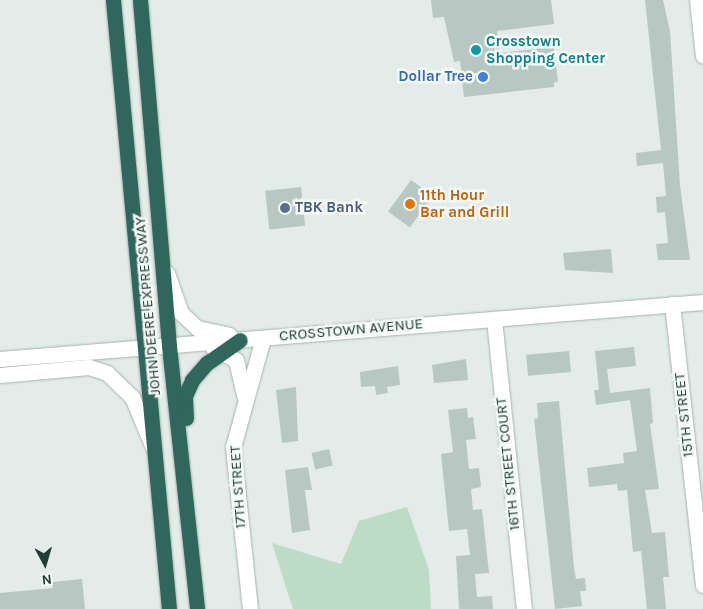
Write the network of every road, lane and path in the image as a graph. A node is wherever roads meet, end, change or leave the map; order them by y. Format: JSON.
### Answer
{"nodes":[{"id":1,"x":113,"y":0,"type":"edge"},
{"id":2,"x":140,"y":0,"type":"edge"},
{"id":3,"x":697,"y":0,"type":"edge"},
{"id":4,"x":703,"y":56,"type":"edge"},
{"id":5,"x":159,"y":239,"type":"junction"},
{"id":6,"x":703,"y":302,"type":"edge"},
{"id":7,"x":672,"y":304,"type":"junction"},
{"id":8,"x":494,"y":319,"type":"junction"},
{"id":9,"x":253,"y":339,"type":"junction"},
{"id":10,"x":202,"y":344,"type":"junction"},
{"id":11,"x":169,"y":346,"type":"junction"},
{"id":12,"x":142,"y":348,"type":"junction"},
{"id":13,"x":221,"y":352,"type":"junction"},
{"id":14,"x":0,"y":359,"type":"edge"},
{"id":15,"x":0,"y":375,"type":"edge"},
{"id":16,"x":244,"y":402,"type":"junction"},
{"id":17,"x":153,"y":446,"type":"junction"},
{"id":18,"x":703,"y":585,"type":"edge"},
{"id":19,"x":169,"y":609,"type":"edge"},
{"id":20,"x":197,"y":609,"type":"edge"},
{"id":21,"x":250,"y":609,"type":"edge"},
{"id":22,"x":524,"y":609,"type":"edge"}],
"edges":[{"from":1,"to":12,"type":"highway","name":"JOHN DEERE EXPRESSWAY"},
{"from":2,"to":5,"type":"highway","name":"JOHN DEERE EXPRESSWAY"},
{"from":3,"to":4,"type":"street"},
{"from":5,"to":9,"type":"street"},
{"from":5,"to":11,"type":"highway","name":"JOHN DEERE EXPRESSWAY"},
{"from":6,"to":7,"type":"street","name":"CROSSTOWN AVENUE"},
{"from":7,"to":8,"type":"street","name":"CROSSTOWN AVENUE"},
{"from":7,"to":18,"type":"street","name":"15TH STREET"},
{"from":8,"to":9,"type":"street","name":"CROSSTOWN AVENUE"},
{"from":8,"to":22,"type":"street","name":"16TH STREET COURT"},
{"from":9,"to":10,"type":"street","name":"CROSSTOWN AVENUE"},
{"from":9,"to":13,"type":"highway"},
{"from":9,"to":16,"type":"street","name":"17TH STREET"},
{"from":10,"to":11,"type":"street","name":"CROSSTOWN AVENUE"},
{"from":10,"to":13,"type":"street"},
{"from":11,"to":12,"type":"street","name":"CROSSTOWN AVENUE"},
{"from":11,"to":20,"type":"highway","name":"JOHN DEERE EXPRESSWAY"},
{"from":12,"to":14,"type":"street","name":"CROSSTOWN AVENUE"},
{"from":12,"to":17,"type":"highway","name":"JOHN DEERE EXPRESSWAY"},
{"from":13,"to":16,"type":"street"},
{"from":13,"to":20,"type":"highway"},
{"from":15,"to":17,"type":"street"},
{"from":16,"to":21,"type":"street","name":"17TH STREET"},
{"from":17,"to":19,"type":"highway","name":"JOHN DEERE EXPRESSWAY"}]}
